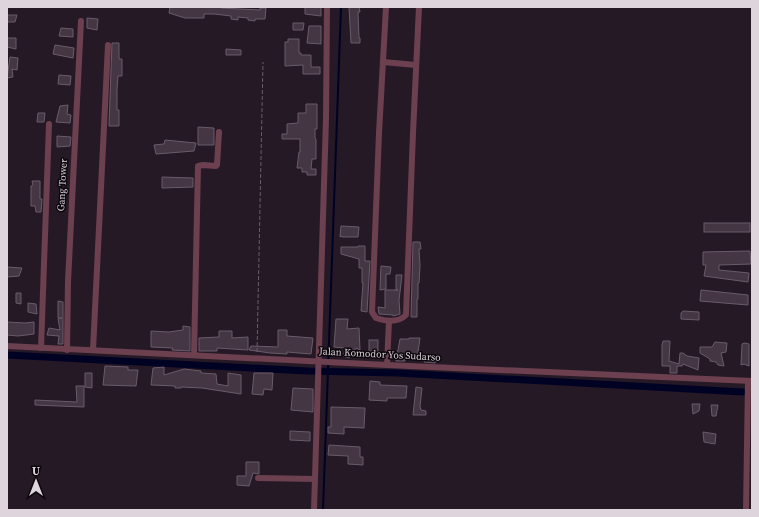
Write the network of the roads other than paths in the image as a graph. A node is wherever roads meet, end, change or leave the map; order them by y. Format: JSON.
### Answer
{"nodes":[{"id":1,"x":328,"y":7,"type":"edge"},
{"id":2,"x":386,"y":7,"type":"edge"},
{"id":3,"x":419,"y":7,"type":"edge"},
{"id":4,"x":81,"y":20,"type":"dead end"},
{"id":5,"x":108,"y":45,"type":"dead end"},
{"id":6,"x":383,"y":62,"type":"junction"},
{"id":7,"x":416,"y":65,"type":"junction"},
{"id":8,"x":49,"y":124,"type":"dead end"},
{"id":9,"x":219,"y":132,"type":"dead end"},
{"id":10,"x":389,"y":321,"type":"junction"},
{"id":11,"x":7,"y":346,"type":"edge"},
{"id":12,"x":41,"y":348,"type":"junction"},
{"id":13,"x":66,"y":350,"type":"junction"},
{"id":14,"x":93,"y":350,"type":"junction"},
{"id":15,"x":194,"y":355,"type":"junction"},
{"id":16,"x":319,"y":363,"type":"junction"},
{"id":17,"x":387,"y":365,"type":"junction"},
{"id":18,"x":750,"y":381,"type":"edge"},
{"id":19,"x":258,"y":478,"type":"dead end"},
{"id":20,"x":315,"y":478,"type":"junction"},
{"id":21,"x":314,"y":510,"type":"edge"},
{"id":22,"x":746,"y":510,"type":"edge"}],
"edges":[{"from":1,"to":16,"type":"street"},
{"from":2,"to":6,"type":"street"},
{"from":3,"to":7,"type":"street"},
{"from":4,"to":13,"type":"street","name":"Gang Tower"},
{"from":5,"to":14,"type":"street"},
{"from":6,"to":7,"type":"street"},
{"from":6,"to":10,"type":"street"},
{"from":7,"to":10,"type":"street"},
{"from":8,"to":12,"type":"street"},
{"from":9,"to":15,"type":"street"},
{"from":10,"to":17,"type":"street"},
{"from":11,"to":12,"type":"street","name":"Jalan Komodor Yos Sudarso"},
{"from":12,"to":13,"type":"street","name":"Jalan Komodor Yos Sudarso"},
{"from":13,"to":14,"type":"street","name":"Jalan Komodor Yos Sudarso"},
{"from":14,"to":15,"type":"street","name":"Jalan Komodor Yos Sudarso"},
{"from":15,"to":16,"type":"street","name":"Jalan Komodor Yos Sudarso"},
{"from":16,"to":17,"type":"street","name":"Jalan Komodor Yos Sudarso"},
{"from":16,"to":20,"type":"street"},
{"from":17,"to":18,"type":"street","name":"Jalan Komodor Yos Sudarso"},
{"from":18,"to":22,"type":"street"},
{"from":19,"to":20,"type":"street"},
{"from":20,"to":21,"type":"street"}]}
